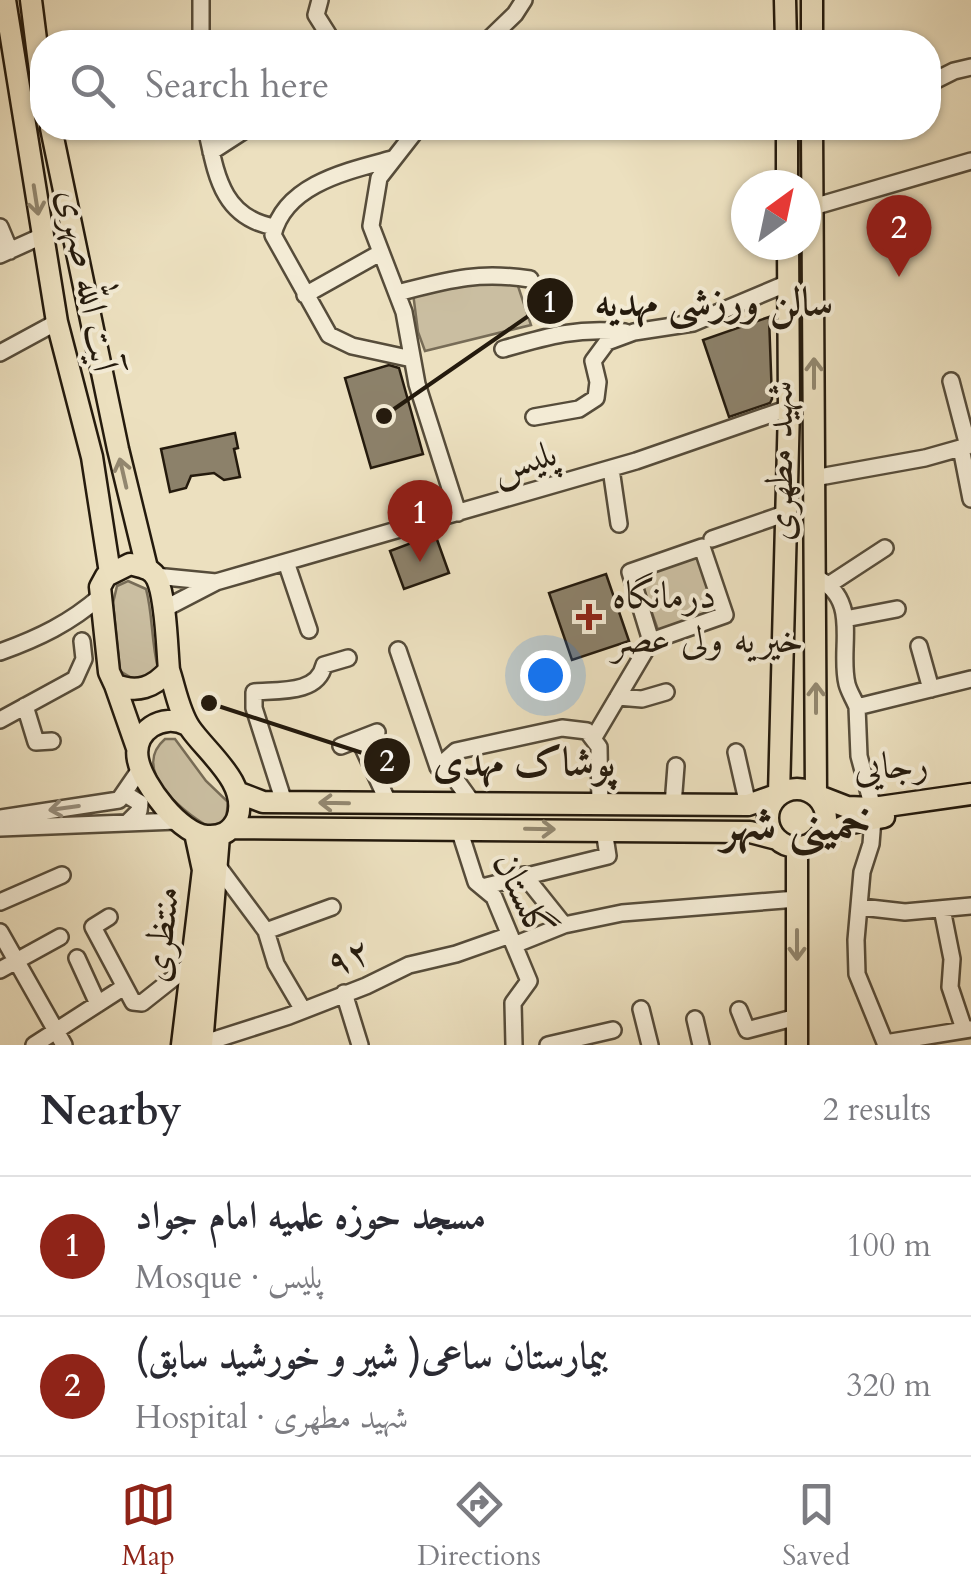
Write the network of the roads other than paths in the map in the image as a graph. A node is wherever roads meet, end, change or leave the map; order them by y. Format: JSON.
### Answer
{"nodes":[{"id":1,"x":5,"y":0,"type":"edge"},
{"id":2,"x":31,"y":0,"type":"edge"},
{"id":3,"x":200,"y":0,"type":"edge"},
{"id":4,"x":320,"y":0,"type":"edge"},
{"id":5,"x":524,"y":0,"type":"edge"},
{"id":6,"x":785,"y":0,"type":"edge"},
{"id":7,"x":812,"y":0,"type":"edge"},
{"id":8,"x":35,"y":30,"type":"edge"},
{"id":9,"x":201,"y":30,"type":"edge"},
{"id":10,"x":325,"y":30,"type":"edge"},
{"id":11,"x":499,"y":30,"type":"edge"},
{"id":12,"x":786,"y":30,"type":"edge"},
{"id":13,"x":812,"y":30,"type":"edge"},
{"id":14,"x":971,"y":67,"type":"edge"},
{"id":15,"x":941,"y":79,"type":"edge"},
{"id":16,"x":54,"y":140,"type":"edge"},
{"id":17,"x":209,"y":140,"type":"edge"},
{"id":18,"x":230,"y":140,"type":"edge"},
{"id":19,"x":408,"y":140,"type":"edge"},
{"id":20,"x":786,"y":140,"type":"edge"},
{"id":21,"x":812,"y":140,"type":"edge"},
{"id":22,"x":212,"y":152,"type":"junction"},
{"id":23,"x":392,"y":158,"type":"junction"},
{"id":24,"x":971,"y":162,"type":"edge"},
{"id":25,"x":787,"y":170,"type":"edge"},
{"id":26,"x":813,"y":170,"type":"edge"},
{"id":27,"x":821,"y":205,"type":"edge"},
{"id":28,"x":0,"y":227,"type":"edge"},
{"id":29,"x":275,"y":227,"type":"junction"},
{"id":30,"x":42,"y":236,"type":"junction"},
{"id":31,"x":5,"y":253,"type":"edge"},
{"id":32,"x":380,"y":254,"type":"junction"},
{"id":33,"x":788,"y":260,"type":"edge"},
{"id":34,"x":813,"y":260,"type":"edge"},
{"id":35,"x":530,"y":279,"type":"dead end"},
{"id":36,"x":788,"y":282,"type":"junction"},
{"id":37,"x":398,"y":293,"type":"junction"},
{"id":38,"x":304,"y":295,"type":"junction"},
{"id":39,"x":57,"y":322,"type":"junction"},
{"id":40,"x":634,"y":332,"type":"junction"},
{"id":41,"x":503,"y":350,"type":"dead end"},
{"id":42,"x":0,"y":353,"type":"edge"},
{"id":43,"x":412,"y":359,"type":"junction"},
{"id":44,"x":952,"y":381,"type":"dead end"},
{"id":45,"x":790,"y":408,"type":"junction"},
{"id":46,"x":534,"y":417,"type":"dead end"},
{"id":47,"x":967,"y":446,"type":"edge"},
{"id":48,"x":610,"y":469,"type":"junction"},
{"id":49,"x":814,"y":478,"type":"junction"},
{"id":50,"x":971,"y":498,"type":"edge"},
{"id":51,"x":458,"y":512,"type":"junction"},
{"id":52,"x":787,"y":513,"type":"junction"},
{"id":53,"x":619,"y":524,"type":"dead end"},
{"id":54,"x":136,"y":526,"type":"junction"},
{"id":55,"x":104,"y":530,"type":"junction"},
{"id":56,"x":712,"y":540,"type":"dead end"},
{"id":57,"x":885,"y":548,"type":"dead end"},
{"id":58,"x":286,"y":562,"type":"junction"},
{"id":59,"x":151,"y":572,"type":"junction"},
{"id":60,"x":110,"y":573,"type":"junction"},
{"id":61,"x":822,"y":580,"type":"junction"},
{"id":62,"x":216,"y":582,"type":"junction"},
{"id":63,"x":101,"y":596,"type":"junction"},
{"id":64,"x":896,"y":609,"type":"dead end"},
{"id":65,"x":162,"y":610,"type":"junction"},
{"id":66,"x":845,"y":619,"type":"junction"},
{"id":67,"x":309,"y":630,"type":"dead end"},
{"id":68,"x":39,"y":638,"type":"junction"},
{"id":69,"x":82,"y":641,"type":"junction"},
{"id":70,"x":651,"y":641,"type":"junction"},
{"id":71,"x":919,"y":646,"type":"dead end"},
{"id":72,"x":398,"y":650,"type":"dead end"},
{"id":73,"x":0,"y":652,"type":"edge"},
{"id":74,"x":348,"y":658,"type":"dead end"},
{"id":75,"x":108,"y":659,"type":"junction"},
{"id":76,"x":169,"y":670,"type":"junction"},
{"id":77,"x":971,"y":679,"type":"edge"},
{"id":78,"x":115,"y":686,"type":"junction"},
{"id":79,"x":930,"y":688,"type":"junction"},
{"id":80,"x":666,"y":692,"type":"dead end"},
{"id":81,"x":618,"y":697,"type":"junction"},
{"id":82,"x":24,"y":706,"type":"junction"},
{"id":83,"x":857,"y":706,"type":"junction"},
{"id":84,"x":0,"y":720,"type":"edge"},
{"id":85,"x":187,"y":724,"type":"junction"},
{"id":86,"x":377,"y":732,"type":"dead end"},
{"id":87,"x":359,"y":739,"type":"junction"},
{"id":88,"x":593,"y":739,"type":"junction"},
{"id":89,"x":52,"y":742,"type":"dead end"},
{"id":90,"x":341,"y":746,"type":"dead end"},
{"id":91,"x":736,"y":752,"type":"dead end"},
{"id":92,"x":139,"y":758,"type":"junction"},
{"id":93,"x":676,"y":766,"type":"dead end"},
{"id":94,"x":438,"y":767,"type":"junction"},
{"id":95,"x":237,"y":792,"type":"junction"},
{"id":96,"x":125,"y":794,"type":"junction"},
{"id":97,"x":779,"y":794,"type":"junction"},
{"id":98,"x":971,"y":794,"type":"edge"},
{"id":99,"x":816,"y":795,"type":"junction"},
{"id":100,"x":284,"y":802,"type":"junction"},
{"id":101,"x":389,"y":804,"type":"junction"},
{"id":102,"x":474,"y":805,"type":"junction"},
{"id":103,"x":600,"y":805,"type":"junction"},
{"id":104,"x":673,"y":805,"type":"junction"},
{"id":105,"x":745,"y":805,"type":"junction"},
{"id":106,"x":971,"y":806,"type":"edge"},
{"id":107,"x":873,"y":814,"type":"junction"},
{"id":108,"x":0,"y":818,"type":"edge"},
{"id":109,"x":128,"y":822,"type":"junction"},
{"id":110,"x":186,"y":827,"type":"junction"},
{"id":111,"x":0,"y":828,"type":"edge"},
{"id":112,"x":459,"y":829,"type":"junction"},
{"id":113,"x":604,"y":830,"type":"junction"},
{"id":114,"x":226,"y":832,"type":"junction"},
{"id":115,"x":739,"y":832,"type":"junction"},
{"id":116,"x":820,"y":837,"type":"junction"},
{"id":117,"x":787,"y":843,"type":"junction"},
{"id":118,"x":216,"y":866,"type":"junction"},
{"id":119,"x":62,"y":875,"type":"dead end"},
{"id":120,"x":524,"y":875,"type":"junction"},
{"id":121,"x":482,"y":887,"type":"junction"},
{"id":122,"x":796,"y":898,"type":"junction"},
{"id":123,"x":0,"y":902,"type":"edge"},
{"id":124,"x":971,"y":906,"type":"edge"},
{"id":125,"x":332,"y":907,"type":"dead end"},
{"id":126,"x":860,"y":907,"type":"junction"},
{"id":127,"x":942,"y":909,"type":"junction"},
{"id":128,"x":109,"y":917,"type":"dead end"},
{"id":129,"x":564,"y":925,"type":"junction"},
{"id":130,"x":266,"y":930,"type":"junction"},
{"id":131,"x":0,"y":932,"type":"edge"},
{"id":132,"x":60,"y":937,"type":"dead end"},
{"id":133,"x":512,"y":940,"type":"junction"},
{"id":134,"x":77,"y":958,"type":"dead end"},
{"id":135,"x":16,"y":960,"type":"junction"},
{"id":136,"x":190,"y":965,"type":"junction"},
{"id":137,"x":0,"y":970,"type":"edge"},
{"id":138,"x":124,"y":988,"type":"junction"},
{"id":139,"x":344,"y":993,"type":"junction"},
{"id":140,"x":98,"y":1004,"type":"junction"},
{"id":141,"x":640,"y":1009,"type":"dead end"},
{"id":142,"x":303,"y":1010,"type":"junction"},
{"id":143,"x":739,"y":1010,"type":"dead end"},
{"id":144,"x":796,"y":1016,"type":"junction"},
{"id":145,"x":695,"y":1019,"type":"dead end"},
{"id":146,"x":967,"y":1029,"type":"edge"},
{"id":147,"x":613,"y":1030,"type":"dead end"},
{"id":148,"x":59,"y":1038,"type":"edge"},
{"id":149,"x":207,"y":1038,"type":"edge"},
{"id":150,"x":885,"y":1044,"type":"edge"},
{"id":151,"x":34,"y":1045,"type":"edge"},
{"id":152,"x":182,"y":1045,"type":"edge"},
{"id":153,"x":360,"y":1045,"type":"edge"},
{"id":154,"x":514,"y":1045,"type":"edge"},
{"id":155,"x":548,"y":1045,"type":"edge"},
{"id":156,"x":650,"y":1045,"type":"edge"},
{"id":157,"x":701,"y":1045,"type":"edge"},
{"id":158,"x":796,"y":1045,"type":"edge"}],
"edges":[{"from":1,"to":30,"type":"main road","name":"آیت الله صهری","one_way":true},
{"from":2,"to":8,"type":"main road"},
{"from":3,"to":9,"type":"street"},
{"from":4,"to":10,"type":"street"},
{"from":5,"to":11,"type":"street"},
{"from":6,"to":12,"type":"main road"},
{"from":7,"to":13,"type":"main road"},
{"from":14,"to":15,"type":"street"},
{"from":54,"to":16,"type":"main road","name":"آیت الله صهری","one_way":true},
{"from":17,"to":22,"type":"street"},
{"from":18,"to":22,"type":"street"},
{"from":19,"to":23,"type":"street"},
{"from":20,"to":25,"type":"main road"},
{"from":21,"to":26,"type":"main road","name":"شهید مطهری"},
{"from":22,"to":29,"type":"street"},
{"from":23,"to":29,"type":"street"},
{"from":23,"to":32,"type":"street"},
{"from":24,"to":27,"type":"street"},
{"from":28,"to":31,"type":"street"},
{"from":29,"to":38,"type":"street"},
{"from":30,"to":31,"type":"street"},
{"from":30,"to":39,"type":"main road","name":"آیت الله صهری"},
{"from":32,"to":37,"type":"street"},
{"from":32,"to":38,"type":"street"},
{"from":33,"to":36,"type":"main road","name":"شهید مطهری"},
{"from":49,"to":34,"type":"main road","name":"شهید مطهری","one_way":true},
{"from":35,"to":37,"type":"street"},
{"from":36,"to":40,"type":"street"},
{"from":36,"to":45,"type":"main road","name":"شهید مطهری"},
{"from":37,"to":43,"type":"street"},
{"from":38,"to":43,"type":"street"},
{"from":39,"to":42,"type":"street"},
{"from":39,"to":55,"type":"main road","name":"آیت الله صهری"},
{"from":40,"to":41,"type":"street"},
{"from":40,"to":46,"type":"street"},
{"from":43,"to":51,"type":"street"},
{"from":44,"to":47,"type":"street"},
{"from":45,"to":48,"type":"street","name":"پلیس"},
{"from":45,"to":52,"type":"main road","name":"شهید مطهری"},
{"from":47,"to":49,"type":"street"},
{"from":47,"to":50,"type":"street"},
{"from":48,"to":51,"type":"street","name":"پلیس"},
{"from":48,"to":53,"type":"street"},
{"from":49,"to":61,"type":"main road","name":"شهید مطهری"},
{"from":51,"to":58,"type":"street","name":"پلیس"},
{"from":52,"to":56,"type":"street"},
{"from":52,"to":97,"type":"main road","name":"شهید مطهری"},
{"from":54,"to":55,"type":"main road"},
{"from":54,"to":59,"type":"main road","name":"آیت الله صهری"},
{"from":55,"to":60,"type":"main road","name":"آیت الله صهری"},
{"from":57,"to":61,"type":"street"},
{"from":58,"to":62,"type":"street","name":"پلیس"},
{"from":58,"to":67,"type":"street"},
{"from":59,"to":60,"type":"main road"},
{"from":59,"to":62,"type":"street"},
{"from":59,"to":65,"type":"main road","name":"آیت الله صهری"},
{"from":60,"to":63,"type":"main road"},
{"from":61,"to":66,"type":"street"},
{"from":99,"to":61,"type":"main road","name":"شهید مطهری","one_way":true},
{"from":62,"to":65,"type":"street"},
{"from":63,"to":68,"type":"street"},
{"from":63,"to":75,"type":"main road"},
{"from":64,"to":66,"type":"street"},
{"from":65,"to":76,"type":"main road","name":"آیت الله صهری"},
{"from":66,"to":83,"type":"street"},
{"from":68,"to":69,"type":"street"},
{"from":68,"to":73,"type":"street"},
{"from":69,"to":75,"type":"street"},
{"from":69,"to":82,"type":"street"},
{"from":70,"to":70,"type":"street"},
{"from":70,"to":81,"type":"street"},
{"from":71,"to":79,"type":"street"},
{"from":72,"to":94,"type":"street"},
{"from":74,"to":100,"type":"street"},
{"from":75,"to":78,"type":"main road"},
{"from":76,"to":78,"type":"main road"},
{"from":76,"to":85,"type":"main road","name":"آیت الله صهری"},
{"from":77,"to":79,"type":"street"},
{"from":78,"to":92,"type":"main road"},
{"from":79,"to":83,"type":"street"},
{"from":80,"to":81,"type":"street"},
{"from":81,"to":88,"type":"street"},
{"from":82,"to":84,"type":"street"},
{"from":82,"to":89,"type":"street"},
{"from":83,"to":107,"type":"street"},
{"from":85,"to":92,"type":"main road"},
{"from":85,"to":95,"type":"main road"},
{"from":86,"to":87,"type":"street"},
{"from":87,"to":90,"type":"street"},
{"from":87,"to":101,"type":"street"},
{"from":88,"to":94,"type":"street"},
{"from":88,"to":103,"type":"street"},
{"from":91,"to":105,"type":"street"},
{"from":92,"to":96,"type":"street"},
{"from":92,"to":110,"type":"main road"},
{"from":93,"to":104,"type":"street"},
{"from":94,"to":102,"type":"street"},
{"from":95,"to":100,"type":"main road"},
{"from":95,"to":114,"type":"main road","name":"منتظری"},
{"from":96,"to":108,"type":"street","one_way":true},
{"from":96,"to":109,"type":"street"},
{"from":97,"to":99,"type":"main road"},
{"from":97,"to":105,"type":"main road"},
{"from":97,"to":117,"type":"main road"},
{"from":98,"to":107,"type":"main road","name":"رجایی"},
{"from":99,"to":107,"type":"main road","name":"رجایی"},
{"from":99,"to":116,"type":"main road"},
{"from":101,"to":100,"type":"main road","one_way":true},
{"from":101,"to":102,"type":"main road"},
{"from":102,"to":103,"type":"main road"},
{"from":103,"to":104,"type":"main road"},
{"from":104,"to":105,"type":"main road"},
{"from":105,"to":115,"type":"main road"},
{"from":106,"to":107,"type":"main road","name":"رجایی"},
{"from":107,"to":116,"type":"main road","name":"رجایی"},
{"from":107,"to":126,"type":"street"},
{"from":109,"to":110,"type":"street"},
{"from":109,"to":111,"type":"street"},
{"from":110,"to":114,"type":"main road"},
{"from":110,"to":136,"type":"main road","name":"منتظری"},
{"from":112,"to":113,"type":"main road","one_way":true},
{"from":112,"to":114,"type":"main road"},
{"from":112,"to":121,"type":"street","name":"گلستان"},
{"from":113,"to":115,"type":"main road"},
{"from":113,"to":120,"type":"street"},
{"from":114,"to":118,"type":"main road","name":"منتظری"},
{"from":115,"to":117,"type":"main road"},
{"from":116,"to":117,"type":"main road"},
{"from":117,"to":122,"type":"main road"},
{"from":118,"to":130,"type":"street"},
{"from":118,"to":149,"type":"main road","name":"منتظری"},
{"from":119,"to":123,"type":"street"},
{"from":120,"to":121,"type":"street"},
{"from":120,"to":129,"type":"street"},
{"from":121,"to":133,"type":"street","name":"گلستان"},
{"from":122,"to":129,"type":"street","name":"۹۲"},
{"from":122,"to":144,"type":"main road","one_way":true},
{"from":124,"to":127,"type":"street"},
{"from":125,"to":130,"type":"street"},
{"from":126,"to":127,"type":"street"},
{"from":126,"to":150,"type":"street"},
{"from":127,"to":146,"type":"street"},
{"from":128,"to":138,"type":"street"},
{"from":129,"to":133,"type":"street","name":"۹۲"},
{"from":130,"to":142,"type":"street"},
{"from":131,"to":135,"type":"street"},
{"from":132,"to":135,"type":"street"},
{"from":133,"to":139,"type":"street","name":"۹۲"},
{"from":133,"to":154,"type":"street","name":"گلستان"},
{"from":134,"to":140,"type":"street"},
{"from":135,"to":137,"type":"street"},
{"from":135,"to":148,"type":"street"},
{"from":136,"to":138,"type":"street"},
{"from":136,"to":152,"type":"main road","name":"منتظری"},
{"from":138,"to":140,"type":"street"},
{"from":139,"to":142,"type":"street","name":"۹۲"},
{"from":139,"to":153,"type":"street"},
{"from":140,"to":148,"type":"street"},
{"from":141,"to":156,"type":"street"},
{"from":142,"to":149,"type":"street","name":"۹۲"},
{"from":143,"to":144,"type":"street"},
{"from":144,"to":158,"type":"main road"},
{"from":145,"to":157,"type":"street"},
{"from":146,"to":150,"type":"street"},
{"from":147,"to":155,"type":"street"},
{"from":148,"to":151,"type":"street"}]}
